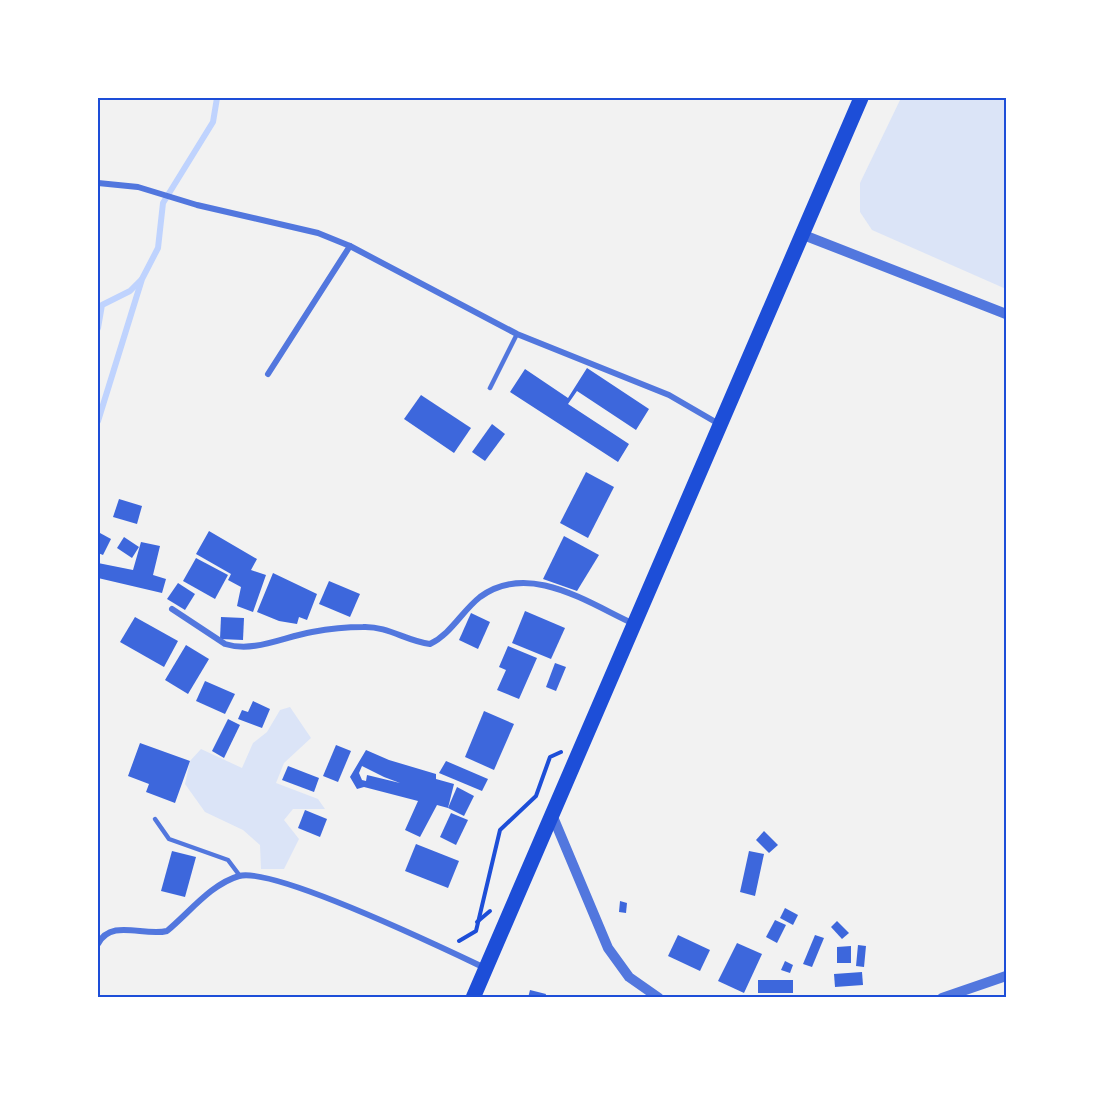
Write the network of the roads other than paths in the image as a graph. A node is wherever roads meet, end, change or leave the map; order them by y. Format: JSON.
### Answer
{"nodes":[{"id":1,"x":861,"y":98,"type":"edge"},
{"id":2,"x":98,"y":183,"type":"edge"},
{"id":3,"x":801,"y":234,"type":"junction"},
{"id":4,"x":350,"y":246,"type":"junction"},
{"id":5,"x":1006,"y":314,"type":"edge"},
{"id":6,"x":517,"y":334,"type":"junction"},
{"id":7,"x":268,"y":374,"type":"dead end"},
{"id":8,"x":490,"y":388,"type":"dead end"},
{"id":9,"x":720,"y":425,"type":"junction"},
{"id":10,"x":172,"y":609,"type":"dead end"},
{"id":11,"x":635,"y":625,"type":"junction"},
{"id":12,"x":553,"y":817,"type":"junction"},
{"id":13,"x":156,"y":819,"type":"dead end"},
{"id":14,"x":240,"y":876,"type":"junction"},
{"id":15,"x":98,"y":944,"type":"edge"},
{"id":16,"x":485,"y":968,"type":"junction"},
{"id":17,"x":1006,"y":976,"type":"edge"},
{"id":18,"x":473,"y":998,"type":"edge"},
{"id":19,"x":659,"y":998,"type":"edge"},
{"id":20,"x":942,"y":998,"type":"edge"}],
"edges":[{"from":1,"to":3,"type":"main road"},
{"from":2,"to":4,"type":"street"},
{"from":3,"to":5,"type":"street"},
{"from":3,"to":9,"type":"main road"},
{"from":4,"to":6,"type":"street"},
{"from":4,"to":7,"type":"street"},
{"from":6,"to":8,"type":"lane"},
{"from":6,"to":9,"type":"street"},
{"from":9,"to":11,"type":"main road"},
{"from":10,"to":11,"type":"street"},
{"from":11,"to":12,"type":"main road"},
{"from":12,"to":16,"type":"main road"},
{"from":12,"to":19,"type":"street"},
{"from":13,"to":14,"type":"lane"},
{"from":14,"to":15,"type":"street"},
{"from":14,"to":16,"type":"street"},
{"from":16,"to":18,"type":"main road"},
{"from":17,"to":20,"type":"street"}]}
